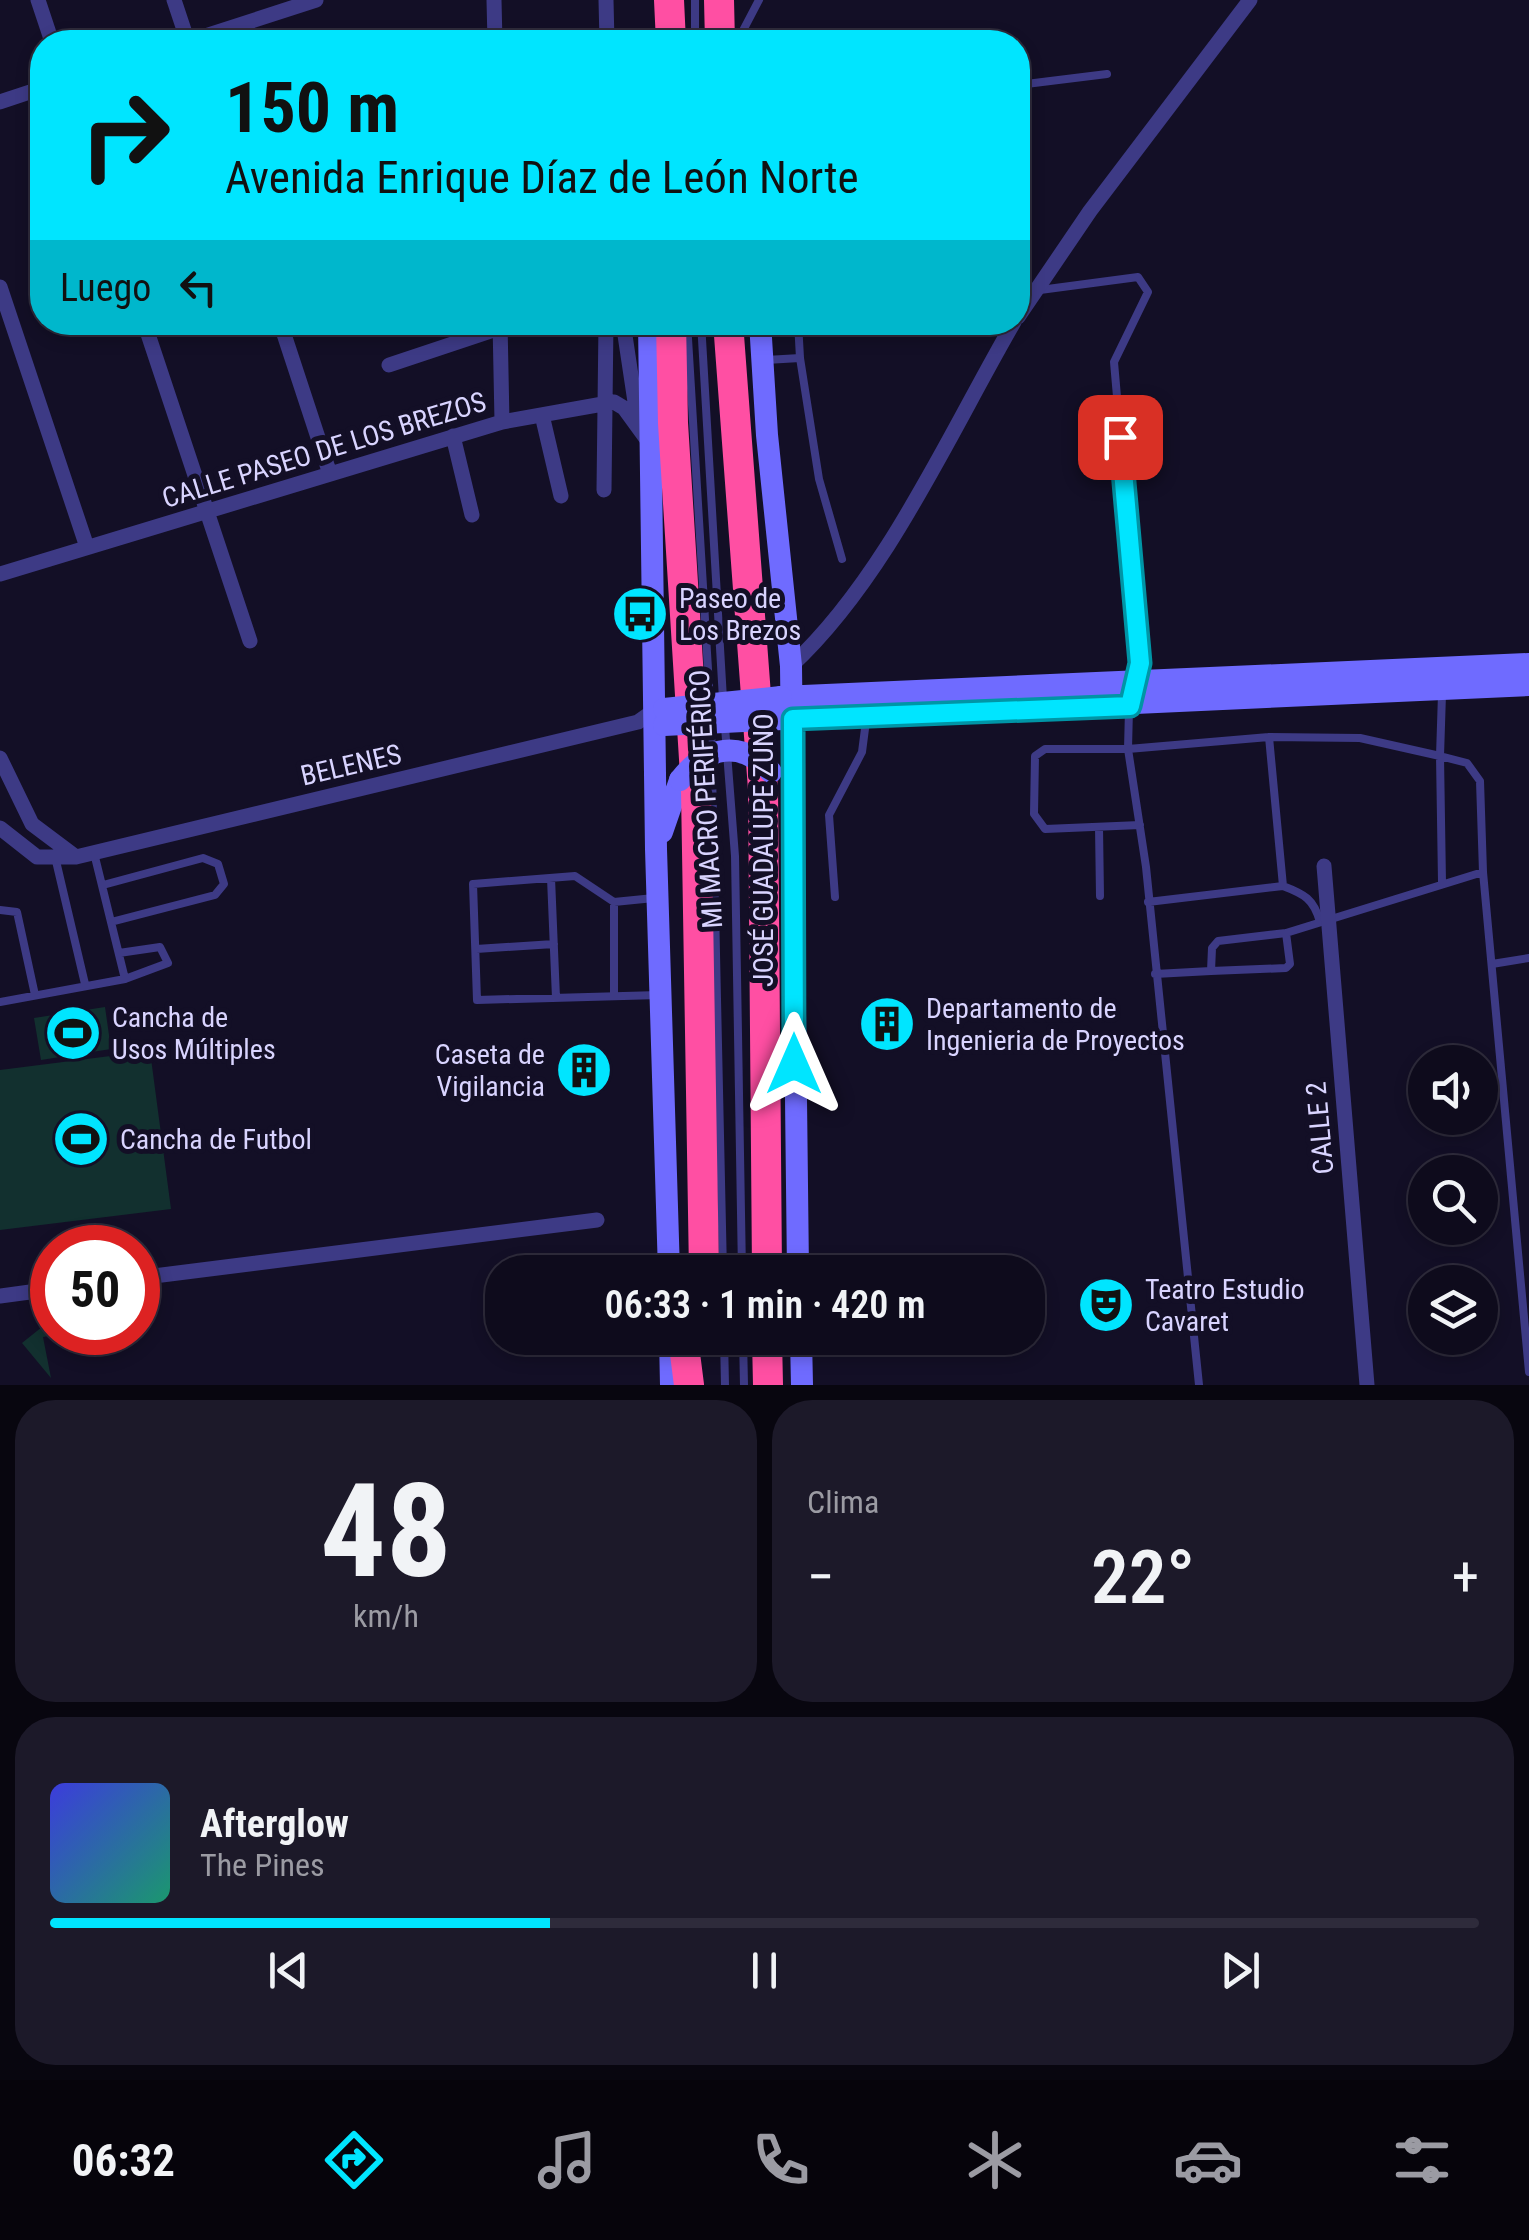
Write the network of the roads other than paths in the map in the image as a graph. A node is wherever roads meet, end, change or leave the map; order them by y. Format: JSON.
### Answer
{"nodes":[{"id":1,"x":38,"y":0,"type":"edge"},
{"id":2,"x":174,"y":0,"type":"edge"},
{"id":3,"x":316,"y":0,"type":"edge"},
{"id":4,"x":494,"y":0,"type":"edge"},
{"id":5,"x":606,"y":0,"type":"edge"},
{"id":6,"x":694,"y":0,"type":"edge"},
{"id":7,"x":722,"y":0,"type":"edge"},
{"id":8,"x":758,"y":0,"type":"edge"},
{"id":9,"x":1250,"y":0,"type":"edge"},
{"id":10,"x":48,"y":30,"type":"edge"},
{"id":11,"x":184,"y":30,"type":"edge"},
{"id":12,"x":225,"y":30,"type":"edge"},
{"id":13,"x":494,"y":30,"type":"edge"},
{"id":14,"x":607,"y":30,"type":"edge"},
{"id":15,"x":695,"y":30,"type":"edge"},
{"id":16,"x":721,"y":30,"type":"edge"},
{"id":17,"x":732,"y":30,"type":"edge"},
{"id":18,"x":742,"y":30,"type":"edge"},
{"id":19,"x":1108,"y":74,"type":"dead end"},
{"id":20,"x":1030,"y":84,"type":"edge"},
{"id":21,"x":30,"y":92,"type":"edge"},
{"id":22,"x":0,"y":102,"type":"edge"},
{"id":23,"x":0,"y":287,"type":"edge"},
{"id":24,"x":1035,"y":291,"type":"junction"},
{"id":25,"x":1030,"y":299,"type":"edge"},
{"id":26,"x":148,"y":335,"type":"edge"},
{"id":27,"x":284,"y":335,"type":"edge"},
{"id":28,"x":471,"y":335,"type":"edge"},
{"id":29,"x":500,"y":335,"type":"edge"},
{"id":30,"x":606,"y":335,"type":"edge"},
{"id":31,"x":625,"y":335,"type":"edge"},
{"id":32,"x":648,"y":335,"type":"edge"},
{"id":33,"x":671,"y":335,"type":"edge"},
{"id":34,"x":689,"y":335,"type":"edge"},
{"id":35,"x":702,"y":335,"type":"edge"},
{"id":36,"x":729,"y":335,"type":"edge"},
{"id":37,"x":761,"y":335,"type":"edge"},
{"id":38,"x":799,"y":335,"type":"edge"},
{"id":39,"x":1007,"y":335,"type":"edge"},
{"id":40,"x":800,"y":358,"type":"junction"},
{"id":41,"x":762,"y":360,"type":"junction"},
{"id":42,"x":388,"y":364,"type":"dead end"},
{"id":43,"x":603,"y":402,"type":"junction"},
{"id":44,"x":542,"y":414,"type":"junction"},
{"id":45,"x":502,"y":422,"type":"junction"},
{"id":46,"x":643,"y":434,"type":"junction"},
{"id":47,"x":453,"y":436,"type":"junction"},
{"id":48,"x":330,"y":474,"type":"junction"},
{"id":49,"x":604,"y":490,"type":"dead end"},
{"id":50,"x":561,"y":496,"type":"dead end"},
{"id":51,"x":206,"y":511,"type":"junction"},
{"id":52,"x":472,"y":515,"type":"dead end"},
{"id":53,"x":87,"y":547,"type":"junction"},
{"id":54,"x":842,"y":559,"type":"dead end"},
{"id":55,"x":0,"y":574,"type":"edge"},
{"id":56,"x":250,"y":641,"type":"dead end"},
{"id":57,"x":1529,"y":664,"type":"edge"},
{"id":58,"x":791,"y":666,"type":"junction"},
{"id":59,"x":1441,"y":678,"type":"junction"},
{"id":60,"x":1134,"y":682,"type":"junction"},
{"id":61,"x":1529,"y":685,"type":"edge"},
{"id":62,"x":1130,"y":706,"type":"junction"},
{"id":63,"x":787,"y":708,"type":"junction"},
{"id":64,"x":866,"y":716,"type":"junction"},
{"id":65,"x":655,"y":718,"type":"junction"},
{"id":66,"x":1269,"y":737,"type":"junction"},
{"id":67,"x":1128,"y":750,"type":"junction"},
{"id":68,"x":1440,"y":756,"type":"junction"},
{"id":69,"x":0,"y":758,"type":"edge"},
{"id":70,"x":1140,"y":825,"type":"junction"},
{"id":71,"x":0,"y":828,"type":"edge"},
{"id":72,"x":1099,"y":828,"type":"junction"},
{"id":73,"x":794,"y":839,"type":"junction"},
{"id":74,"x":656,"y":849,"type":"junction"},
{"id":75,"x":94,"y":852,"type":"junction"},
{"id":76,"x":76,"y":857,"type":"junction"},
{"id":77,"x":56,"y":860,"type":"junction"},
{"id":78,"x":1324,"y":866,"type":"dead end"},
{"id":79,"x":1483,"y":872,"type":"junction"},
{"id":80,"x":551,"y":878,"type":"junction"},
{"id":81,"x":1442,"y":882,"type":"junction"},
{"id":82,"x":102,"y":886,"type":"junction"},
{"id":83,"x":1283,"y":886,"type":"junction"},
{"id":84,"x":1100,"y":896,"type":"dead end"},
{"id":85,"x":835,"y":897,"type":"dead end"},
{"id":86,"x":658,"y":898,"type":"junction"},
{"id":87,"x":614,"y":902,"type":"junction"},
{"id":88,"x":1148,"y":902,"type":"junction"},
{"id":89,"x":0,"y":910,"type":"edge"},
{"id":90,"x":1324,"y":920,"type":"junction"},
{"id":91,"x":111,"y":922,"type":"junction"},
{"id":92,"x":1286,"y":933,"type":"junction"},
{"id":93,"x":554,"y":944,"type":"junction"},
{"id":94,"x":476,"y":949,"type":"junction"},
{"id":95,"x":119,"y":952,"type":"junction"},
{"id":96,"x":1529,"y":958,"type":"edge"},
{"id":97,"x":1492,"y":964,"type":"junction"},
{"id":98,"x":1212,"y":971,"type":"junction"},
{"id":99,"x":1155,"y":974,"type":"junction"},
{"id":100,"x":125,"y":980,"type":"junction"},
{"id":101,"x":86,"y":984,"type":"junction"},
{"id":102,"x":34,"y":995,"type":"junction"},
{"id":103,"x":662,"y":995,"type":"junction"},
{"id":104,"x":614,"y":996,"type":"junction"},
{"id":105,"x":556,"y":998,"type":"junction"},
{"id":106,"x":0,"y":1002,"type":"edge"},
{"id":107,"x":596,"y":1220,"type":"dead end"},
{"id":108,"x":669,"y":1255,"type":"edge"},
{"id":109,"x":704,"y":1255,"type":"edge"},
{"id":110,"x":723,"y":1255,"type":"edge"},
{"id":111,"x":742,"y":1255,"type":"edge"},
{"id":112,"x":767,"y":1255,"type":"edge"},
{"id":113,"x":798,"y":1255,"type":"edge"},
{"id":114,"x":160,"y":1275,"type":"edge"},
{"id":115,"x":30,"y":1292,"type":"edge"},
{"id":116,"x":0,"y":1296,"type":"edge"},
{"id":117,"x":670,"y":1355,"type":"edge"},
{"id":118,"x":685,"y":1355,"type":"edge"},
{"id":119,"x":705,"y":1355,"type":"edge"},
{"id":120,"x":724,"y":1355,"type":"edge"},
{"id":121,"x":743,"y":1355,"type":"edge"},
{"id":122,"x":767,"y":1355,"type":"edge"},
{"id":123,"x":801,"y":1355,"type":"edge"},
{"id":124,"x":1529,"y":1372,"type":"edge"},
{"id":125,"x":671,"y":1385,"type":"edge"},
{"id":126,"x":689,"y":1385,"type":"edge"},
{"id":127,"x":706,"y":1385,"type":"edge"},
{"id":128,"x":724,"y":1385,"type":"edge"},
{"id":129,"x":744,"y":1385,"type":"edge"},
{"id":130,"x":768,"y":1385,"type":"edge"},
{"id":131,"x":802,"y":1385,"type":"edge"},
{"id":132,"x":1198,"y":1385,"type":"edge"},
{"id":133,"x":1366,"y":1385,"type":"edge"}],
"edges":[{"from":1,"to":10,"type":"street"},
{"from":2,"to":11,"type":"street"},
{"from":3,"to":12,"type":"street"},
{"from":4,"to":13,"type":"street"},
{"from":5,"to":14,"type":"street"},
{"from":6,"to":15,"type":"lane"},
{"from":7,"to":16,"type":"highway"},
{"from":7,"to":17,"type":"main road"},
{"from":8,"to":18,"type":"lane"},
{"from":9,"to":24,"type":"street"},
{"from":19,"to":20,"type":"lane"},
{"from":21,"to":22,"type":"street"},
{"from":23,"to":53,"type":"street"},
{"from":24,"to":25,"type":"street"},
{"from":24,"to":60,"type":"lane"},
{"from":26,"to":51,"type":"street"},
{"from":27,"to":48,"type":"street"},
{"from":28,"to":42,"type":"street"},
{"from":29,"to":45,"type":"street"},
{"from":30,"to":43,"type":"street"},
{"from":31,"to":46,"type":"street"},
{"from":32,"to":46,"type":"main road"},
{"from":33,"to":109,"type":"highway"},
{"from":34,"to":110,"type":"lane","name":"MI MACRO PERIFÉRICO"},
{"from":35,"to":111,"type":"lane","name":"MI MACRO PERIFÉRICO"},
{"from":36,"to":112,"type":"highway"},
{"from":37,"to":41,"type":"main road","name":"JOSÉ GUADALUPE ZUNO"},
{"from":38,"to":40,"type":"lane"},
{"from":39,"to":58,"type":"street"},
{"from":40,"to":41,"type":"lane"},
{"from":40,"to":54,"type":"lane"},
{"from":41,"to":58,"type":"main road","name":"JOSÉ GUADALUPE ZUNO"},
{"from":43,"to":44,"type":"street","name":"CALLE PASEO DE LOS BREZOS"},
{"from":43,"to":46,"type":"street"},
{"from":43,"to":49,"type":"street"},
{"from":44,"to":45,"type":"street","name":"CALLE PASEO DE LOS BREZOS"},
{"from":44,"to":50,"type":"street"},
{"from":45,"to":47,"type":"street","name":"CALLE PASEO DE LOS BREZOS"},
{"from":46,"to":65,"type":"main road"},
{"from":47,"to":48,"type":"street","name":"CALLE PASEO DE LOS BREZOS"},
{"from":47,"to":52,"type":"street"},
{"from":48,"to":51,"type":"street","name":"CALLE PASEO DE LOS BREZOS"},
{"from":51,"to":53,"type":"street","name":"CALLE PASEO DE LOS BREZOS"},
{"from":51,"to":56,"type":"street"},
{"from":53,"to":55,"type":"street","name":"CALLE PASEO DE LOS BREZOS"},
{"from":57,"to":59,"type":"main road"},
{"from":58,"to":63,"type":"main road","name":"JOSÉ GUADALUPE ZUNO"},
{"from":59,"to":60,"type":"main road"},
{"from":59,"to":61,"type":"main road"},
{"from":59,"to":62,"type":"main road"},
{"from":59,"to":68,"type":"lane"},
{"from":60,"to":62,"type":"lane"},
{"from":60,"to":63,"type":"main road"},
{"from":62,"to":64,"type":"main road"},
{"from":62,"to":67,"type":"lane"},
{"from":63,"to":64,"type":"main road"},
{"from":63,"to":65,"type":"main road","bridge":true},
{"from":63,"to":73,"type":"main road","name":"JOSÉ GUADALUPE ZUNO"},
{"from":64,"to":85,"type":"lane"},
{"from":65,"to":74,"type":"main road"},
{"from":65,"to":75,"type":"street","name":"BELENES"},
{"from":66,"to":67,"type":"lane"},
{"from":66,"to":68,"type":"lane"},
{"from":66,"to":83,"type":"lane"},
{"from":67,"to":70,"type":"lane"},
{"from":67,"to":72,"type":"lane"},
{"from":68,"to":79,"type":"lane"},
{"from":68,"to":81,"type":"lane"},
{"from":69,"to":76,"type":"street"},
{"from":70,"to":72,"type":"lane"},
{"from":70,"to":88,"type":"lane"},
{"from":71,"to":77,"type":"street"},
{"from":72,"to":84,"type":"lane"},
{"from":73,"to":74,"type":"main road","bridge":true},
{"from":73,"to":113,"type":"main road","name":"JOSÉ GUADALUPE ZUNO"},
{"from":74,"to":86,"type":"main road"},
{"from":75,"to":76,"type":"street","name":"BELENES"},
{"from":75,"to":82,"type":"lane"},
{"from":76,"to":77,"type":"street","name":"BELENES"},
{"from":77,"to":101,"type":"lane"},
{"from":78,"to":90,"type":"street","name":"CALLE 2"},
{"from":79,"to":81,"type":"lane"},
{"from":79,"to":97,"type":"lane"},
{"from":80,"to":87,"type":"lane"},
{"from":80,"to":93,"type":"lane"},
{"from":80,"to":94,"type":"lane"},
{"from":81,"to":90,"type":"lane"},
{"from":82,"to":91,"type":"lane"},
{"from":82,"to":91,"type":"lane"},
{"from":83,"to":88,"type":"lane"},
{"from":83,"to":90,"type":"lane"},
{"from":86,"to":87,"type":"lane"},
{"from":86,"to":103,"type":"main road"},
{"from":87,"to":104,"type":"lane"},
{"from":88,"to":99,"type":"lane"},
{"from":89,"to":102,"type":"lane"},
{"from":90,"to":92,"type":"lane"},
{"from":90,"to":133,"type":"street","name":"CALLE 2"},
{"from":91,"to":95,"type":"lane"},
{"from":92,"to":98,"type":"lane"},
{"from":92,"to":98,"type":"lane"},
{"from":93,"to":94,"type":"lane"},
{"from":93,"to":105,"type":"lane"},
{"from":94,"to":105,"type":"lane"},
{"from":95,"to":100,"type":"lane"},
{"from":95,"to":100,"type":"lane"},
{"from":96,"to":97,"type":"lane"},
{"from":97,"to":124,"type":"lane"},
{"from":98,"to":99,"type":"lane"},
{"from":99,"to":132,"type":"lane"},
{"from":100,"to":101,"type":"lane"},
{"from":101,"to":102,"type":"lane"},
{"from":102,"to":106,"type":"lane"},
{"from":103,"to":104,"type":"lane"},
{"from":103,"to":108,"type":"main road"},
{"from":104,"to":105,"type":"lane"},
{"from":107,"to":114,"type":"street"},
{"from":115,"to":116,"type":"street"},
{"from":117,"to":125,"type":"main road"},
{"from":118,"to":126,"type":"highway"},
{"from":119,"to":127,"type":"highway"},
{"from":120,"to":128,"type":"lane"},
{"from":121,"to":129,"type":"lane"},
{"from":122,"to":130,"type":"highway"},
{"from":123,"to":131,"type":"main road"}]}
